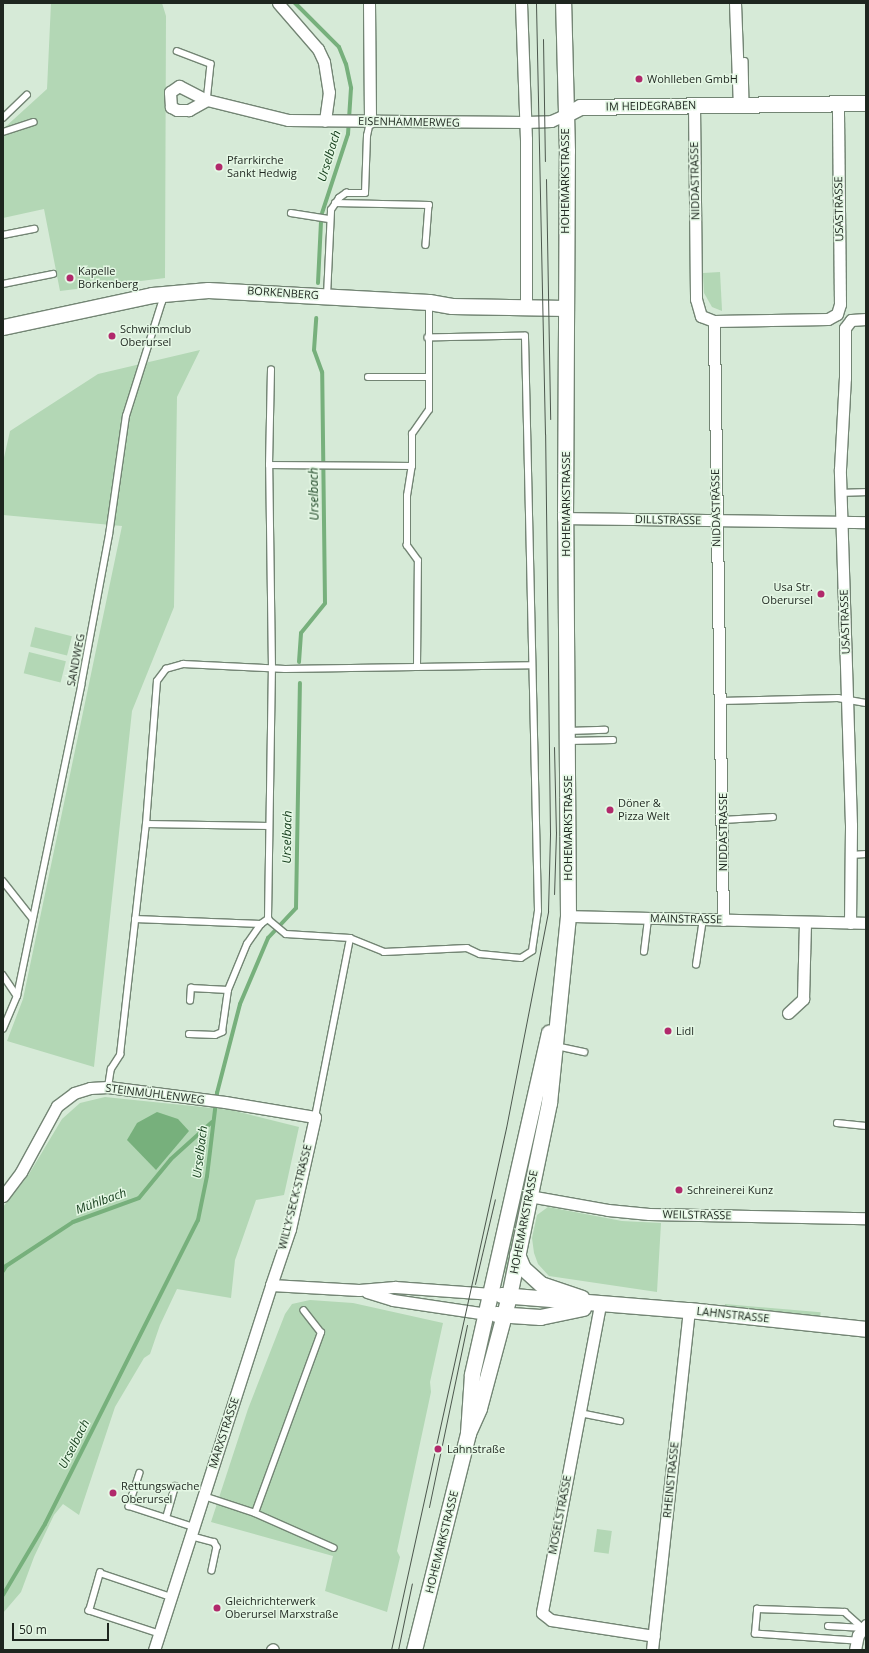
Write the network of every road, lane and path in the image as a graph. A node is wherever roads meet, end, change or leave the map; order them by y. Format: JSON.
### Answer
{"nodes":[{"id":1,"x":278,"y":3,"type":"edge"},
{"id":2,"x":369,"y":3,"type":"edge"},
{"id":3,"x":521,"y":3,"type":"edge"},
{"id":4,"x":563,"y":3,"type":"edge"},
{"id":5,"x":735,"y":3,"type":"edge"},
{"id":6,"x":177,"y":51,"type":"dead end"},
{"id":7,"x":745,"y":62,"type":"dead end"},
{"id":8,"x":27,"y":95,"type":"dead end"},
{"id":9,"x":207,"y":100,"type":"joint"},
{"id":10,"x":838,"y":103,"type":"junction"},
{"id":11,"x":866,"y":103,"type":"edge"},
{"id":12,"x":694,"y":105,"type":"junction"},
{"id":13,"x":742,"y":105,"type":"junction"},
{"id":14,"x":565,"y":115,"type":"junction"},
{"id":15,"x":3,"y":118,"type":"edge"},
{"id":16,"x":325,"y":121,"type":"junction"},
{"id":17,"x":33,"y":122,"type":"dead end"},
{"id":18,"x":370,"y":122,"type":"junction"},
{"id":19,"x":526,"y":122,"type":"junction"},
{"id":20,"x":3,"y":132,"type":"edge"},
{"id":21,"x":335,"y":203,"type":"junction"},
{"id":22,"x":291,"y":213,"type":"dead end"},
{"id":23,"x":329,"y":219,"type":"junction"},
{"id":24,"x":34,"y":229,"type":"dead end"},
{"id":25,"x":3,"y":235,"type":"edge"},
{"id":26,"x":426,"y":245,"type":"dead end"},
{"id":27,"x":53,"y":274,"type":"dead end"},
{"id":28,"x":3,"y":284,"type":"edge"},
{"id":29,"x":161,"y":294,"type":"junction"},
{"id":30,"x":327,"y":296,"type":"junction"},
{"id":31,"x":429,"y":302,"type":"junction"},
{"id":32,"x":526,"y":308,"type":"junction"},
{"id":33,"x":566,"y":308,"type":"junction"},
{"id":34,"x":866,"y":319,"type":"edge"},
{"id":35,"x":714,"y":321,"type":"junction"},
{"id":36,"x":3,"y":327,"type":"edge"},
{"id":37,"x":428,"y":338,"type":"junction"},
{"id":38,"x":271,"y":370,"type":"dead end"},
{"id":39,"x":368,"y":377,"type":"dead end"},
{"id":40,"x":429,"y":377,"type":"junction"},
{"id":41,"x":269,"y":465,"type":"junction"},
{"id":42,"x":412,"y":466,"type":"junction"},
{"id":43,"x":866,"y":492,"type":"edge"},
{"id":44,"x":841,"y":493,"type":"junction"},
{"id":45,"x":565,"y":518,"type":"junction"},
{"id":46,"x":716,"y":520,"type":"junction"},
{"id":47,"x":842,"y":522,"type":"junction"},
{"id":48,"x":866,"y":522,"type":"edge"},
{"id":49,"x":531,"y":665,"type":"junction"},
{"id":50,"x":417,"y":666,"type":"junction"},
{"id":51,"x":272,"y":668,"type":"junction"},
{"id":52,"x":847,"y":699,"type":"junction"},
{"id":53,"x":721,"y":701,"type":"junction"},
{"id":54,"x":866,"y":703,"type":"edge"},
{"id":55,"x":605,"y":730,"type":"dead end"},
{"id":56,"x":568,"y":736,"type":"junction"},
{"id":57,"x":613,"y":740,"type":"dead end"},
{"id":58,"x":773,"y":817,"type":"dead end"},
{"id":59,"x":724,"y":820,"type":"junction"},
{"id":60,"x":146,"y":824,"type":"junction"},
{"id":61,"x":269,"y":826,"type":"junction"},
{"id":62,"x":866,"y":854,"type":"edge"},
{"id":63,"x":851,"y":855,"type":"junction"},
{"id":64,"x":3,"y":881,"type":"edge"},
{"id":65,"x":568,"y":916,"type":"junction"},
{"id":66,"x":648,"y":918,"type":"junction"},
{"id":67,"x":33,"y":919,"type":"junction"},
{"id":68,"x":135,"y":919,"type":"junction"},
{"id":69,"x":268,"y":919,"type":"junction"},
{"id":70,"x":703,"y":920,"type":"junction"},
{"id":71,"x":723,"y":920,"type":"junction"},
{"id":72,"x":805,"y":922,"type":"junction"},
{"id":73,"x":850,"y":923,"type":"junction"},
{"id":74,"x":866,"y":923,"type":"edge"},
{"id":75,"x":261,"y":924,"type":"junction"},
{"id":76,"x":350,"y":938,"type":"junction"},
{"id":77,"x":644,"y":952,"type":"dead end"},
{"id":78,"x":696,"y":965,"type":"dead end"},
{"id":79,"x":3,"y":976,"type":"edge"},
{"id":80,"x":228,"y":990,"type":"junction"},
{"id":81,"x":17,"y":996,"type":"junction"},
{"id":82,"x":190,"y":1001,"type":"dead end"},
{"id":83,"x":788,"y":1013,"type":"dead end"},
{"id":84,"x":3,"y":1029,"type":"edge"},
{"id":85,"x":189,"y":1034,"type":"dead end"},
{"id":86,"x":551,"y":1045,"type":"junction"},
{"id":87,"x":584,"y":1052,"type":"dead end"},
{"id":88,"x":108,"y":1087,"type":"junction"},
{"id":89,"x":314,"y":1117,"type":"junction"},
{"id":90,"x":837,"y":1123,"type":"dead end"},
{"id":91,"x":866,"y":1126,"type":"edge"},
{"id":92,"x":5,"y":1190,"type":"edge"},
{"id":93,"x":529,"y":1196,"type":"junction"},
{"id":94,"x":866,"y":1218,"type":"edge"},
{"id":95,"x":517,"y":1254,"type":"junction"},
{"id":96,"x":271,"y":1284,"type":"junction"},
{"id":97,"x":359,"y":1290,"type":"junction"},
{"id":98,"x":492,"y":1294,"type":"junction"},
{"id":99,"x":510,"y":1296,"type":"junction"},
{"id":100,"x":600,"y":1305,"type":"junction"},
{"id":101,"x":689,"y":1310,"type":"junction"},
{"id":102,"x":304,"y":1311,"type":"dead end"},
{"id":103,"x":487,"y":1314,"type":"junction"},
{"id":104,"x":505,"y":1314,"type":"junction"},
{"id":105,"x":866,"y":1329,"type":"edge"},
{"id":106,"x":580,"y":1413,"type":"junction"},
{"id":107,"x":620,"y":1421,"type":"dead end"},
{"id":108,"x":468,"y":1433,"type":"junction"},
{"id":109,"x":140,"y":1473,"type":"dead end"},
{"id":110,"x":175,"y":1486,"type":"dead end"},
{"id":111,"x":204,"y":1496,"type":"junction"},
{"id":112,"x":255,"y":1513,"type":"junction"},
{"id":113,"x":166,"y":1518,"type":"junction"},
{"id":114,"x":192,"y":1532,"type":"junction"},
{"id":115,"x":334,"y":1548,"type":"dead end"},
{"id":116,"x":212,"y":1570,"type":"dead end"},
{"id":117,"x":171,"y":1597,"type":"junction"},
{"id":118,"x":828,"y":1626,"type":"dead end"},
{"id":119,"x":865,"y":1627,"type":"edge"},
{"id":120,"x":159,"y":1634,"type":"junction"},
{"id":121,"x":654,"y":1636,"type":"junction"},
{"id":122,"x":855,"y":1646,"type":"edge"},
{"id":123,"x":154,"y":1650,"type":"edge"},
{"id":124,"x":414,"y":1650,"type":"edge"},
{"id":125,"x":652,"y":1650,"type":"edge"}],
"edges":[{"from":1,"to":16,"type":"street"},
{"from":2,"to":18,"type":"street"},
{"from":3,"to":19,"type":"street"},
{"from":4,"to":14,"type":"street","name":"HOHEMARKSTRASSE"},
{"from":5,"to":13,"type":"street"},
{"from":6,"to":9,"type":"lane","name":"EISENHAMMERWEG"},
{"from":7,"to":13,"type":"lane"},
{"from":8,"to":15,"type":"lane"},
{"from":9,"to":16,"type":"street","name":"EISENHAMMERWEG"},
{"from":10,"to":11,"type":"street","name":"IM HEIDEGRABEN"},
{"from":10,"to":13,"type":"street","name":"IM HEIDEGRABEN"},
{"from":10,"to":35,"type":"street","name":"USASTRASSE"},
{"from":12,"to":13,"type":"street","name":"IM HEIDEGRABEN"},
{"from":12,"to":14,"type":"street","name":"IM HEIDEGRABEN"},
{"from":12,"to":35,"type":"street","name":"NIDDASTRASSE"},
{"from":14,"to":19,"type":"street","name":"EISENHAMMERWEG"},
{"from":14,"to":33,"type":"street","name":"HOHEMARKSTRASSE"},
{"from":16,"to":18,"type":"street","name":"EISENHAMMERWEG"},
{"from":17,"to":20,"type":"lane"},
{"from":18,"to":19,"type":"street","name":"EISENHAMMERWEG"},
{"from":18,"to":21,"type":"lane"},
{"from":19,"to":32,"type":"street"},
{"from":21,"to":23,"type":"lane"},
{"from":21,"to":26,"type":"lane"},
{"from":22,"to":23,"type":"lane"},
{"from":23,"to":30,"type":"lane"},
{"from":24,"to":25,"type":"lane"},
{"from":27,"to":28,"type":"lane"},
{"from":29,"to":30,"type":"street","name":"BORKENBERG"},
{"from":29,"to":36,"type":"street","name":"BORKENBERG"},
{"from":29,"to":67,"type":"lane","name":"SANDWEG"},
{"from":30,"to":31,"type":"street","name":"BORKENBERG"},
{"from":31,"to":32,"type":"street","name":"BORKENBERG"},
{"from":31,"to":37,"type":"lane"},
{"from":32,"to":33,"type":"street","name":"BORKENBERG"},
{"from":33,"to":45,"type":"street","name":"HOHEMARKSTRASSE"},
{"from":34,"to":44,"type":"street","name":"USASTRASSE"},
{"from":35,"to":46,"type":"street","name":"NIDDASTRASSE"},
{"from":37,"to":40,"type":"lane"},
{"from":37,"to":49,"type":"lane"},
{"from":38,"to":41,"type":"lane"},
{"from":39,"to":40,"type":"lane"},
{"from":40,"to":42,"type":"lane"},
{"from":41,"to":42,"type":"lane"},
{"from":41,"to":51,"type":"lane"},
{"from":42,"to":50,"type":"lane"},
{"from":43,"to":44,"type":"lane"},
{"from":44,"to":47,"type":"street","name":"USASTRASSE"},
{"from":45,"to":46,"type":"street","name":"DILLSTRASSE"},
{"from":45,"to":56,"type":"street","name":"HOHEMARKSTRASSE"},
{"from":46,"to":47,"type":"street","name":"DILLSTRASSE"},
{"from":46,"to":53,"type":"street","name":"NIDDASTRASSE"},
{"from":47,"to":48,"type":"street","name":"DILLSTRASSE"},
{"from":47,"to":52,"type":"street","name":"USASTRASSE"},
{"from":49,"to":50,"type":"lane"},
{"from":49,"to":76,"type":"lane"},
{"from":50,"to":51,"type":"lane"},
{"from":51,"to":60,"type":"lane"},
{"from":51,"to":61,"type":"lane"},
{"from":52,"to":53,"type":"lane"},
{"from":52,"to":54,"type":"lane"},
{"from":52,"to":63,"type":"street","name":"USASTRASSE"},
{"from":53,"to":59,"type":"street","name":"NIDDASTRASSE"},
{"from":55,"to":56,"type":"lane"},
{"from":56,"to":57,"type":"lane"},
{"from":56,"to":65,"type":"street","name":"HOHEMARKSTRASSE"},
{"from":58,"to":59,"type":"lane"},
{"from":59,"to":71,"type":"street","name":"NIDDASTRASSE"},
{"from":60,"to":61,"type":"lane"},
{"from":60,"to":68,"type":"lane"},
{"from":61,"to":69,"type":"lane"},
{"from":62,"to":63,"type":"lane"},
{"from":63,"to":73,"type":"street","name":"USASTRASSE"},
{"from":64,"to":67,"type":"lane"},
{"from":65,"to":66,"type":"street","name":"MAINSTRASSE"},
{"from":65,"to":86,"type":"street","name":"HOHEMARKSTRASSE"},
{"from":66,"to":70,"type":"street","name":"MAINSTRASSE"},
{"from":66,"to":77,"type":"lane"},
{"from":67,"to":81,"type":"lane","name":"SANDWEG"},
{"from":68,"to":75,"type":"lane"},
{"from":68,"to":88,"type":"lane"},
{"from":69,"to":75,"type":"lane"},
{"from":69,"to":76,"type":"lane"},
{"from":70,"to":71,"type":"street","name":"MAINSTRASSE"},
{"from":70,"to":78,"type":"lane"},
{"from":71,"to":72,"type":"street","name":"MAINSTRASSE"},
{"from":72,"to":73,"type":"street","name":"MAINSTRASSE"},
{"from":72,"to":83,"type":"street"},
{"from":73,"to":74,"type":"street","name":"MAINSTRASSE"},
{"from":75,"to":80,"type":"lane"},
{"from":76,"to":89,"type":"lane"},
{"from":79,"to":81,"type":"lane"},
{"from":80,"to":82,"type":"lane"},
{"from":80,"to":85,"type":"lane"},
{"from":81,"to":84,"type":"lane","name":"SANDWEG"},
{"from":86,"to":87,"type":"lane"},
{"from":86,"to":93,"type":"street","name":"HOHEMARKSTRASSE"},
{"from":86,"to":98,"type":"street","name":"HOHEMARKSTRASSE"},
{"from":88,"to":89,"type":"street","name":"STEINMÜHLENWEG"},
{"from":88,"to":92,"type":"street","name":"STEINMÜHLENWEG"},
{"from":89,"to":96,"type":"street","name":"WILLY-SECK-STRASSE"},
{"from":90,"to":91,"type":"lane"},
{"from":93,"to":94,"type":"street","name":"WEILSTRASSE"},
{"from":93,"to":95,"type":"street","name":"HOHEMARKSTRASSE"},
{"from":95,"to":99,"type":"street","name":"HOHEMARKSTRASSE"},
{"from":95,"to":100,"type":"street","name":"LAHNSTRASSE"},
{"from":96,"to":97,"type":"street"},
{"from":96,"to":111,"type":"street","name":"MARXSTRASSE"},
{"from":97,"to":98,"type":"street"},
{"from":97,"to":103,"type":"street"},
{"from":98,"to":99,"type":"street","name":"LAHNSTRASSE"},
{"from":98,"to":103,"type":"street","name":"HOHEMARKSTRASSE"},
{"from":99,"to":100,"type":"street","name":"LAHNSTRASSE"},
{"from":99,"to":104,"type":"street","name":"HOHEMARKSTRASSE"},
{"from":100,"to":101,"type":"street","name":"LAHNSTRASSE"},
{"from":100,"to":104,"type":"street","name":"LAHNSTRASSE"},
{"from":100,"to":106,"type":"street","name":"MOSELSTRASSE"},
{"from":101,"to":105,"type":"street","name":"LAHNSTRASSE"},
{"from":101,"to":121,"type":"street","name":"RHEINSTRASSE"},
{"from":102,"to":112,"type":"lane"},
{"from":103,"to":104,"type":"street","name":"LAHNSTRASSE"},
{"from":103,"to":108,"type":"street","name":"HOHEMARKSTRASSE"},
{"from":104,"to":108,"type":"street","name":"HOHEMARKSTRASSE"},
{"from":106,"to":107,"type":"lane"},
{"from":106,"to":121,"type":"street","name":"MOSELSTRASSE"},
{"from":108,"to":124,"type":"street","name":"HOHEMARKSTRASSE"},
{"from":109,"to":113,"type":"lane"},
{"from":110,"to":113,"type":"lane"},
{"from":111,"to":112,"type":"lane"},
{"from":111,"to":114,"type":"street","name":"MARXSTRASSE"},
{"from":112,"to":115,"type":"lane"},
{"from":113,"to":114,"type":"lane"},
{"from":114,"to":116,"type":"lane"},
{"from":114,"to":117,"type":"street","name":"MARXSTRASSE"},
{"from":117,"to":120,"type":"street","name":"MARXSTRASSE"},
{"from":117,"to":120,"type":"lane"},
{"from":118,"to":119,"type":"lane"},
{"from":119,"to":122,"type":"street"},
{"from":119,"to":122,"type":"lane"},
{"from":120,"to":123,"type":"street","name":"MARXSTRASSE"},
{"from":121,"to":125,"type":"street","name":"RHEINSTRASSE"}]}
